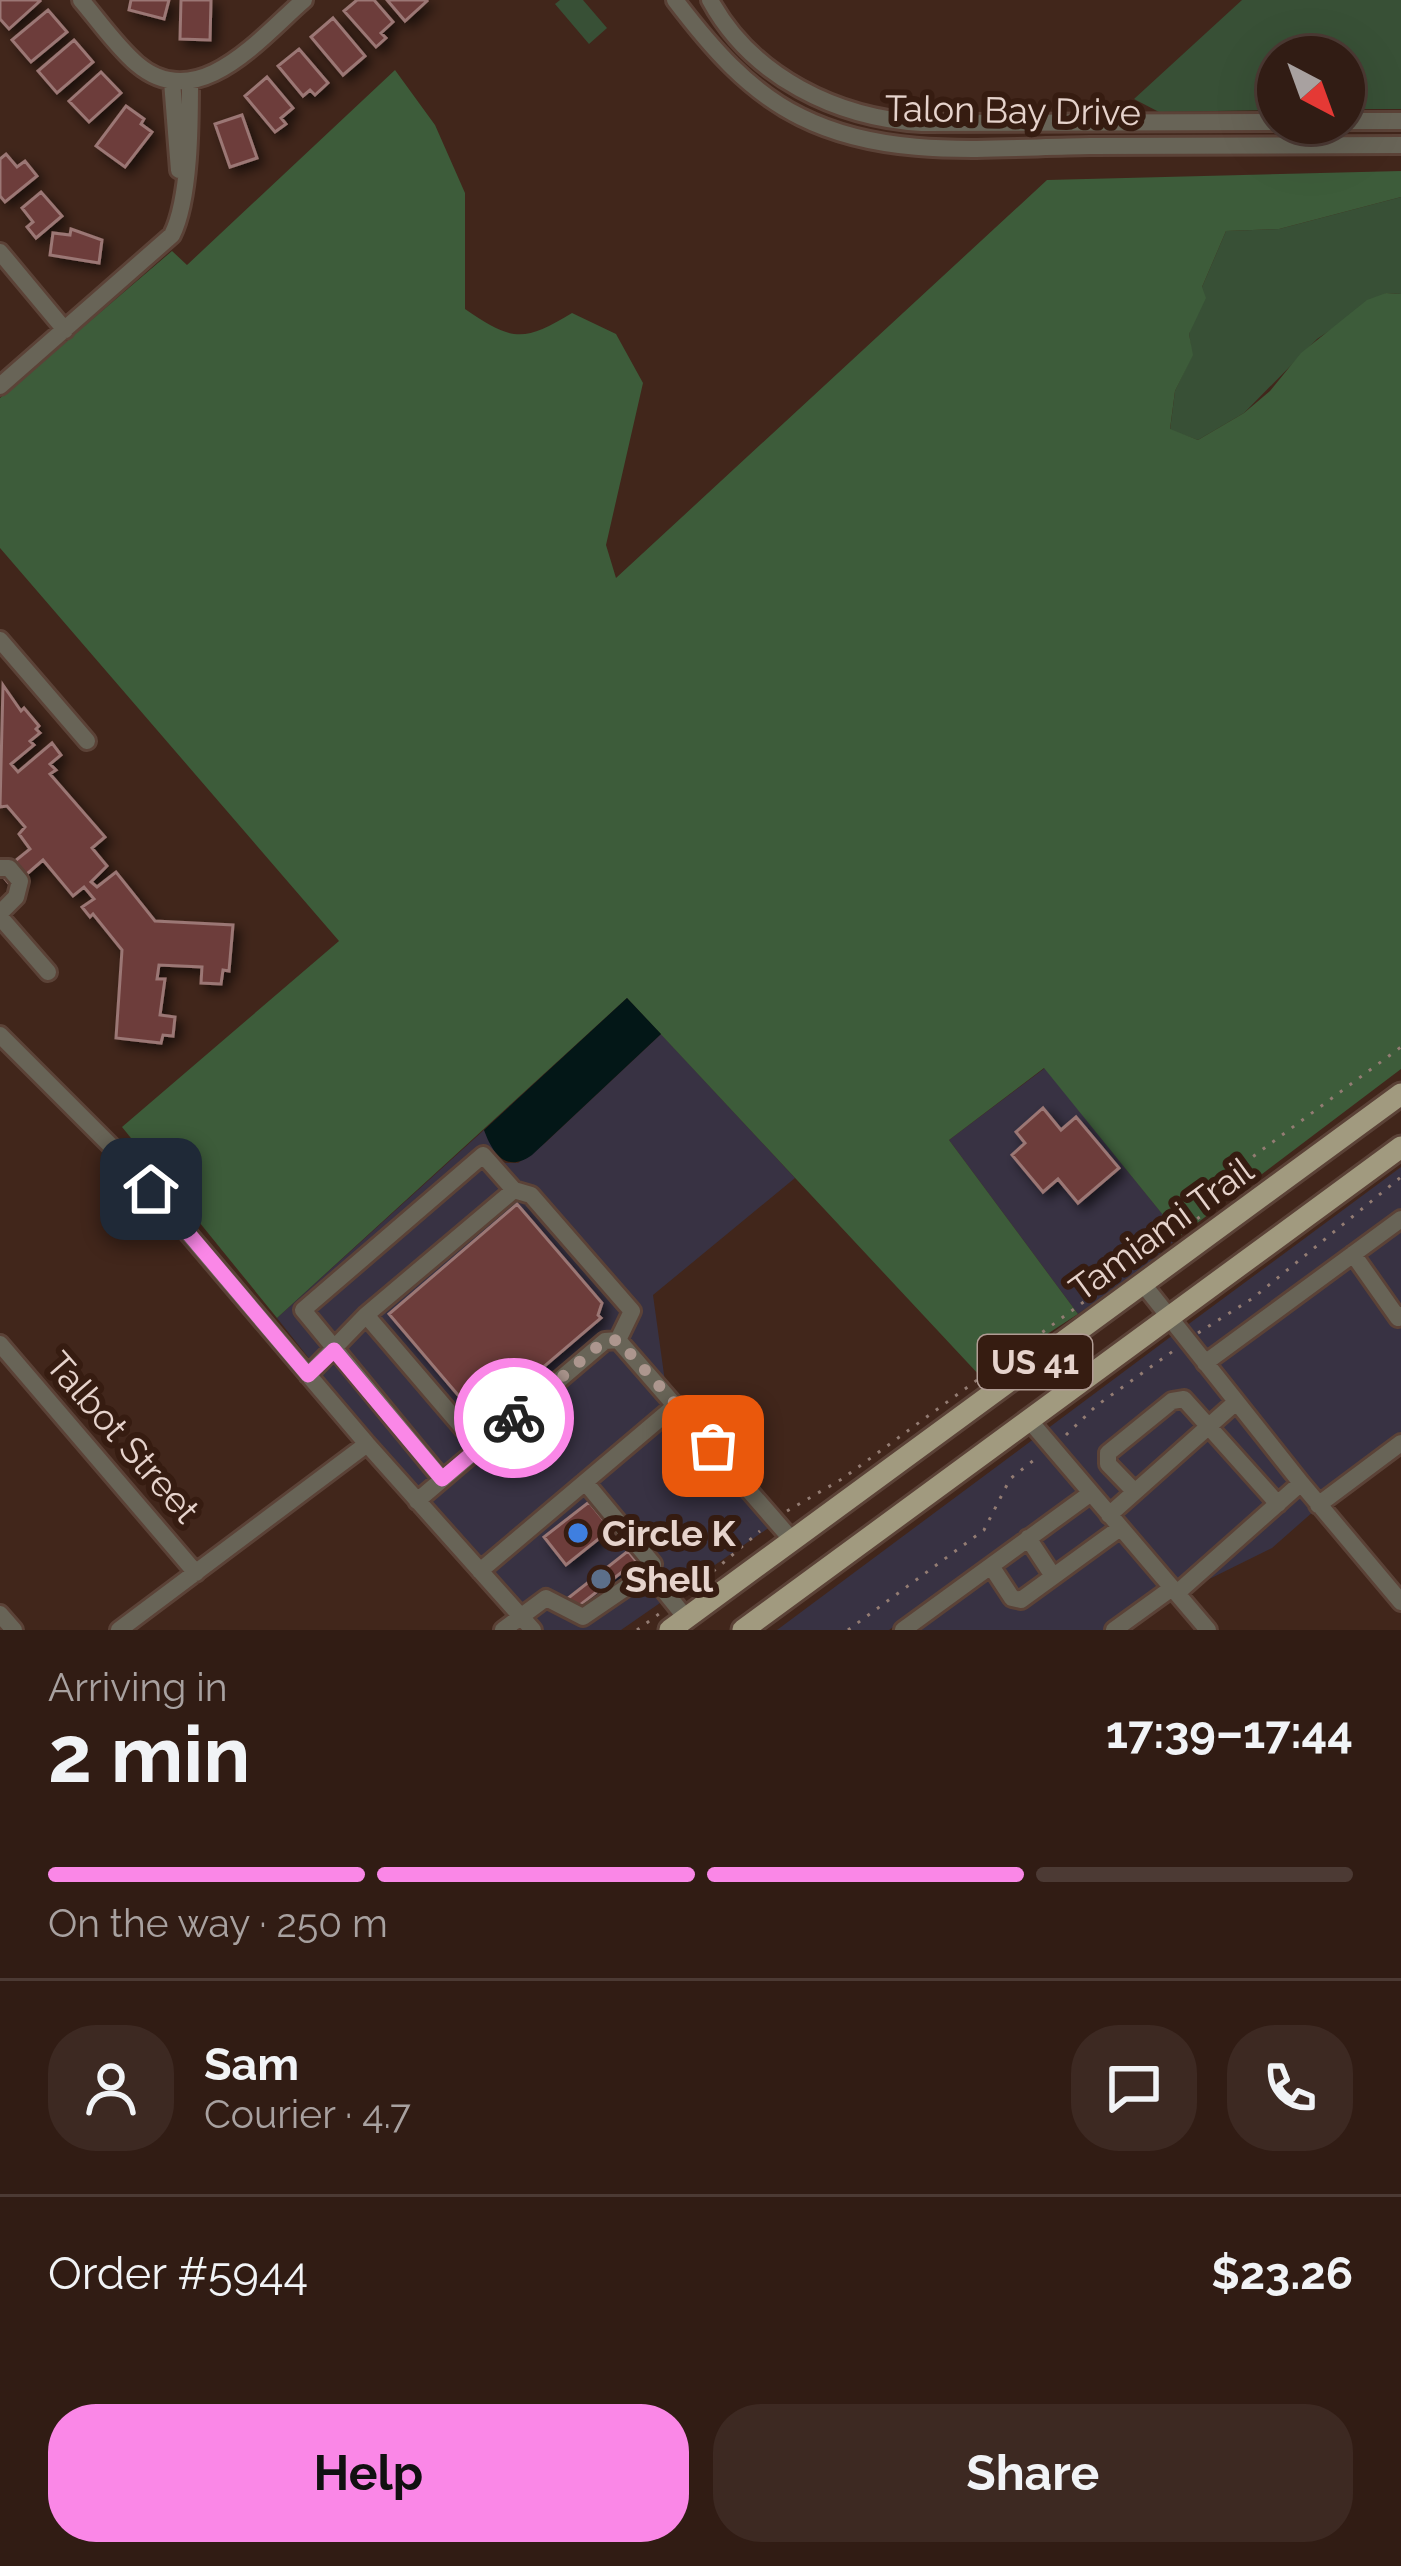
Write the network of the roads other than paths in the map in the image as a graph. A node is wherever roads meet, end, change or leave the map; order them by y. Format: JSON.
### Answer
{"nodes":[{"id":1,"x":81,"y":0,"type":"edge"},
{"id":2,"x":304,"y":0,"type":"edge"},
{"id":3,"x":710,"y":0,"type":"edge"},
{"id":4,"x":683,"y":2,"type":"edge"},
{"id":5,"x":181,"y":81,"type":"junction"},
{"id":6,"x":1365,"y":121,"type":"edge"},
{"id":7,"x":1401,"y":121,"type":"edge"},
{"id":8,"x":1257,"y":122,"type":"edge"},
{"id":9,"x":1401,"y":146,"type":"edge"},
{"id":10,"x":0,"y":252,"type":"edge"},
{"id":11,"x":65,"y":330,"type":"junction"},
{"id":12,"x":0,"y":386,"type":"edge"},
{"id":13,"x":0,"y":640,"type":"edge"},
{"id":14,"x":88,"y":741,"type":"dead end"},
{"id":15,"x":0,"y":868,"type":"edge"},
{"id":16,"x":0,"y":915,"type":"edge"},
{"id":17,"x":48,"y":972,"type":"dead end"},
{"id":18,"x":0,"y":1035,"type":"edge"},
{"id":19,"x":1401,"y":1094,"type":"edge"},
{"id":20,"x":1401,"y":1147,"type":"edge"},
{"id":21,"x":514,"y":1190,"type":"junction"},
{"id":22,"x":1400,"y":1220,"type":"edge"},
{"id":23,"x":1353,"y":1254,"type":"junction"},
{"id":24,"x":1143,"y":1284,"type":"junction"},
{"id":25,"x":366,"y":1316,"type":"junction"},
{"id":26,"x":1400,"y":1317,"type":"edge"},
{"id":27,"x":1169,"y":1318,"type":"junction"},
{"id":28,"x":618,"y":1340,"type":"junction"},
{"id":29,"x":0,"y":1344,"type":"edge"},
{"id":30,"x":334,"y":1350,"type":"junction"},
{"id":31,"x":1205,"y":1363,"type":"junction"},
{"id":32,"x":308,"y":1375,"type":"junction"},
{"id":33,"x":1236,"y":1402,"type":"junction"},
{"id":34,"x":676,"y":1405,"type":"junction"},
{"id":35,"x":1029,"y":1420,"type":"junction"},
{"id":36,"x":1211,"y":1425,"type":"junction"},
{"id":37,"x":1401,"y":1442,"type":"edge"},
{"id":38,"x":367,"y":1444,"type":"junction"},
{"id":39,"x":479,"y":1447,"type":"junction"},
{"id":40,"x":442,"y":1479,"type":"junction"},
{"id":41,"x":585,"y":1482,"type":"junction"},
{"id":42,"x":1301,"y":1483,"type":"junction"},
{"id":43,"x":1091,"y":1492,"type":"junction"},
{"id":44,"x":1135,"y":1492,"type":"junction"},
{"id":45,"x":417,"y":1501,"type":"junction"},
{"id":46,"x":1278,"y":1504,"type":"junction"},
{"id":47,"x":1318,"y":1505,"type":"junction"},
{"id":48,"x":1115,"y":1522,"type":"junction"},
{"id":49,"x":1028,"y":1538,"type":"junction"},
{"id":50,"x":792,"y":1540,"type":"junction"},
{"id":51,"x":991,"y":1566,"type":"junction"},
{"id":52,"x":480,"y":1571,"type":"junction"},
{"id":53,"x":649,"y":1572,"type":"junction"},
{"id":54,"x":196,"y":1573,"type":"junction"},
{"id":55,"x":1053,"y":1576,"type":"junction"},
{"id":56,"x":1175,"y":1591,"type":"junction"},
{"id":57,"x":1401,"y":1602,"type":"edge"},
{"id":58,"x":0,"y":1614,"type":"edge"},
{"id":59,"x":677,"y":1617,"type":"edge"},
{"id":60,"x":527,"y":1623,"type":"edge"},
{"id":61,"x":14,"y":1630,"type":"edge"},
{"id":62,"x":119,"y":1630,"type":"edge"},
{"id":63,"x":503,"y":1630,"type":"edge"},
{"id":64,"x":743,"y":1630,"type":"edge"},
{"id":65,"x":903,"y":1630,"type":"edge"},
{"id":66,"x":1114,"y":1630,"type":"edge"},
{"id":67,"x":1208,"y":1630,"type":"edge"}],
"edges":[{"from":1,"to":5,"type":"street"},
{"from":2,"to":5,"type":"street"},
{"from":3,"to":8,"type":"street","name":"Talon Bay Drive"},
{"from":4,"to":9,"type":"street","name":"Talon Bay Drive"},
{"from":5,"to":11,"type":"street"},
{"from":6,"to":7,"type":"street"},
{"from":10,"to":11,"type":"street"},
{"from":11,"to":12,"type":"street"},
{"from":13,"to":14,"type":"street"},
{"from":15,"to":16,"type":"street"},
{"from":16,"to":17,"type":"street"},
{"from":18,"to":32,"type":"street"},
{"from":19,"to":24,"type":"main road","name":"Tamiami Trail","number":"US 41"},
{"from":20,"to":27,"type":"main road","number":"US 41"},
{"from":21,"to":25,"type":"street"},
{"from":21,"to":28,"type":"street"},
{"from":21,"to":30,"type":"street"},
{"from":22,"to":23,"type":"street"},
{"from":23,"to":26,"type":"street"},
{"from":23,"to":31,"type":"street"},
{"from":24,"to":27,"type":"street"},
{"from":24,"to":50,"type":"main road","name":"Tamiami Trail","number":"US 41"},
{"from":25,"to":30,"type":"street"},
{"from":25,"to":39,"type":"street"},
{"from":27,"to":31,"type":"street"},
{"from":27,"to":35,"type":"main road","number":"US 41"},
{"from":28,"to":34,"type":"street"},
{"from":28,"to":39,"type":"street"},
{"from":29,"to":54,"type":"street","name":"Talbot Street"},
{"from":30,"to":32,"type":"street"},
{"from":30,"to":40,"type":"street"},
{"from":31,"to":33,"type":"street"},
{"from":32,"to":38,"type":"street"},
{"from":33,"to":36,"type":"street"},
{"from":33,"to":42,"type":"street"},
{"from":34,"to":41,"type":"street"},
{"from":34,"to":50,"type":"street"},
{"from":35,"to":43,"type":"street"},
{"from":35,"to":64,"type":"main road","number":"US 41"},
{"from":36,"to":44,"type":"street"},
{"from":36,"to":44,"type":"street"},
{"from":36,"to":46,"type":"street"},
{"from":37,"to":47,"type":"street"},
{"from":38,"to":45,"type":"street"},
{"from":38,"to":54,"type":"street"},
{"from":39,"to":40,"type":"street"},
{"from":40,"to":45,"type":"street"},
{"from":41,"to":52,"type":"street"},
{"from":41,"to":53,"type":"street"},
{"from":42,"to":46,"type":"street"},
{"from":42,"to":47,"type":"street"},
{"from":43,"to":48,"type":"street"},
{"from":43,"to":49,"type":"street"},
{"from":44,"to":48,"type":"street"},
{"from":45,"to":52,"type":"street"},
{"from":46,"to":56,"type":"street"},
{"from":47,"to":57,"type":"street"},
{"from":48,"to":55,"type":"street"},
{"from":48,"to":56,"type":"street"},
{"from":49,"to":51,"type":"street"},
{"from":49,"to":55,"type":"street"},
{"from":50,"to":59,"type":"main road","name":"Tamiami Trail","number":"US 41"},
{"from":51,"to":55,"type":"street"},
{"from":51,"to":65,"type":"street"},
{"from":52,"to":60,"type":"street"},
{"from":53,"to":59,"type":"street"},
{"from":53,"to":60,"type":"street"},
{"from":54,"to":62,"type":"street"},
{"from":56,"to":66,"type":"street"},
{"from":56,"to":67,"type":"street"},
{"from":58,"to":61,"type":"street"},
{"from":60,"to":63,"type":"street"}]}
